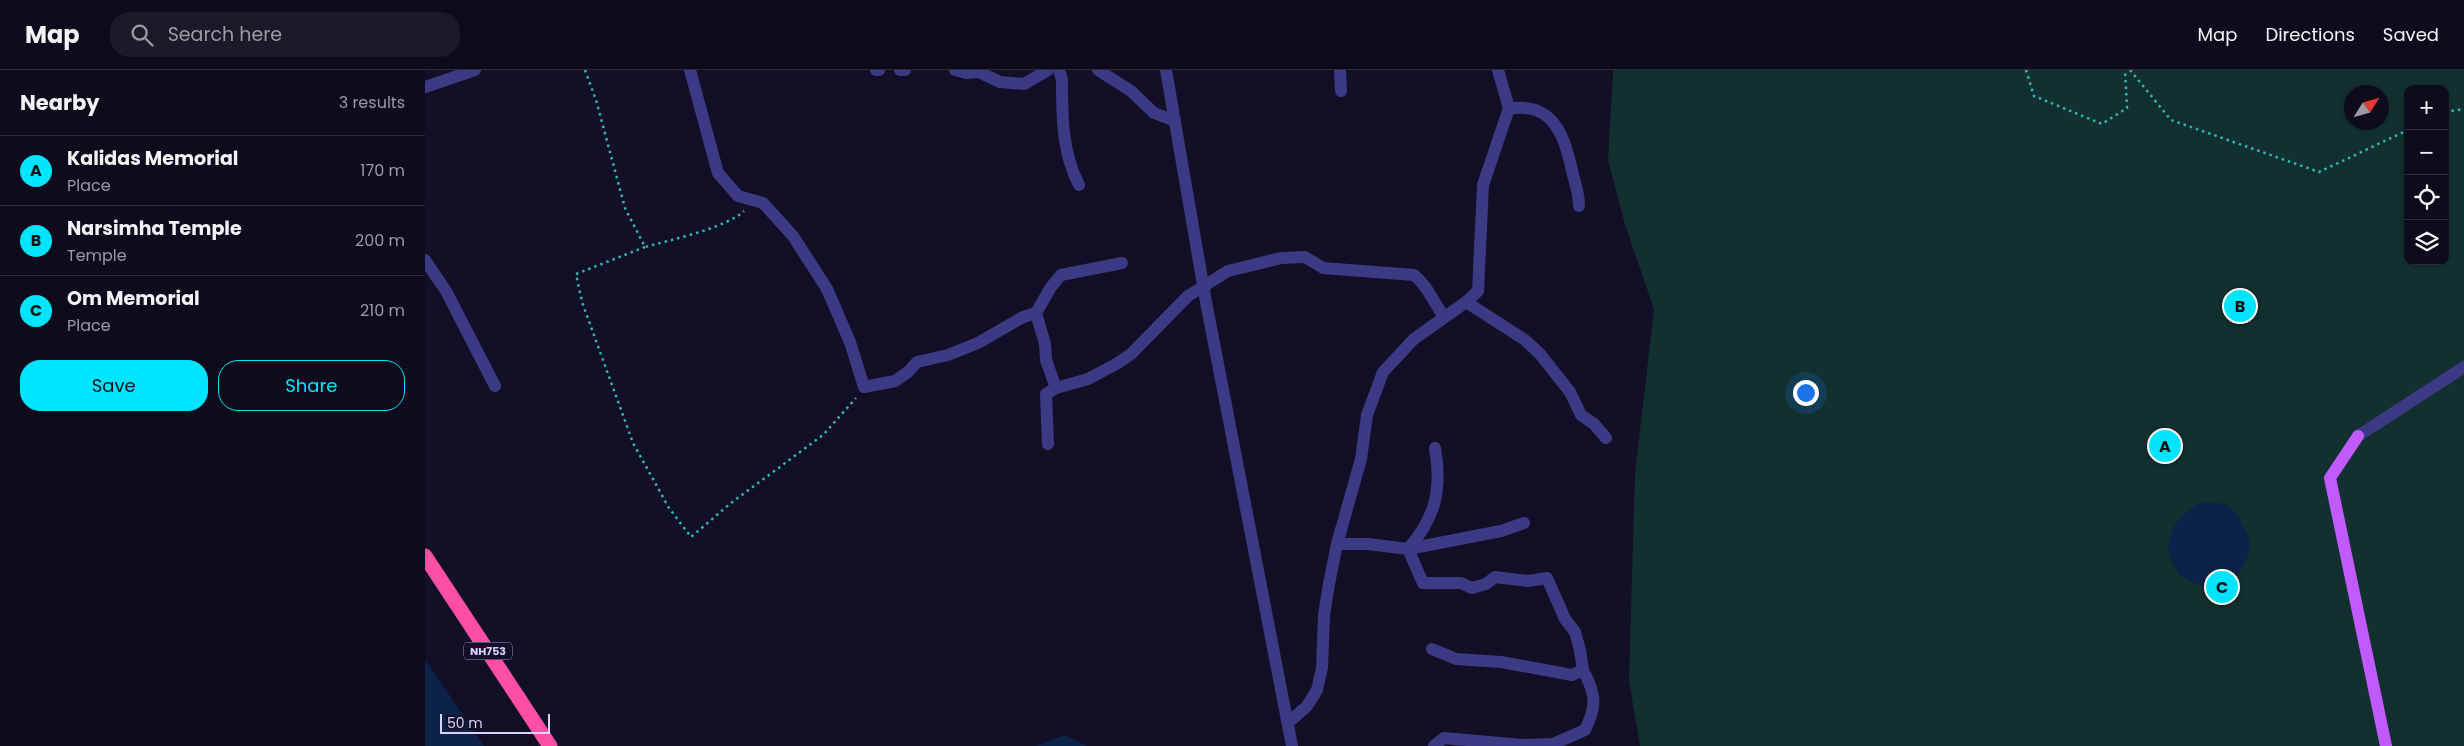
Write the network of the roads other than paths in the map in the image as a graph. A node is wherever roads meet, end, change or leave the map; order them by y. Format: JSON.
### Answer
{"nodes":[{"id":1,"x":475,"y":70,"type":"edge"},
{"id":2,"x":690,"y":70,"type":"edge"},
{"id":3,"x":900,"y":70,"type":"edge"},
{"id":4,"x":905,"y":70,"type":"edge"},
{"id":5,"x":955,"y":70,"type":"edge"},
{"id":6,"x":1048,"y":70,"type":"edge"},
{"id":7,"x":1059,"y":70,"type":"edge"},
{"id":8,"x":1099,"y":70,"type":"edge"},
{"id":9,"x":1166,"y":70,"type":"edge"},
{"id":10,"x":1340,"y":70,"type":"edge"},
{"id":11,"x":1498,"y":70,"type":"edge"},
{"id":12,"x":425,"y":87,"type":"edge"},
{"id":13,"x":1341,"y":91,"type":"dead end"},
{"id":14,"x":1509,"y":108,"type":"junction"},
{"id":15,"x":1175,"y":121,"type":"junction"},
{"id":16,"x":1079,"y":185,"type":"dead end"},
{"id":17,"x":1579,"y":206,"type":"dead end"},
{"id":18,"x":425,"y":260,"type":"edge"},
{"id":19,"x":1122,"y":263,"type":"dead end"},
{"id":20,"x":1203,"y":286,"type":"junction"},
{"id":21,"x":1466,"y":302,"type":"junction"},
{"id":22,"x":1036,"y":313,"type":"junction"},
{"id":23,"x":1444,"y":317,"type":"junction"},
{"id":24,"x":2464,"y":367,"type":"edge"},
{"id":25,"x":495,"y":386,"type":"dead end"},
{"id":26,"x":1056,"y":388,"type":"junction"},
{"id":27,"x":2357,"y":436,"type":"joint"},
{"id":28,"x":1606,"y":438,"type":"dead end"},
{"id":29,"x":1048,"y":444,"type":"dead end"},
{"id":30,"x":1435,"y":448,"type":"dead end"},
{"id":31,"x":1524,"y":523,"type":"dead end"},
{"id":32,"x":1337,"y":544,"type":"junction"},
{"id":33,"x":1408,"y":549,"type":"junction"},
{"id":34,"x":425,"y":556,"type":"edge"},
{"id":35,"x":1431,"y":649,"type":"dead end"},
{"id":36,"x":1583,"y":670,"type":"junction"},
{"id":37,"x":1289,"y":722,"type":"junction"},
{"id":38,"x":1553,"y":745,"type":"edge"},
{"id":39,"x":550,"y":746,"type":"edge"},
{"id":40,"x":1292,"y":746,"type":"edge"},
{"id":41,"x":1434,"y":746,"type":"edge"},
{"id":42,"x":2386,"y":746,"type":"edge"}],
"edges":[{"from":1,"to":12,"type":"street"},
{"from":2,"to":22,"type":"street"},
{"from":3,"to":4,"type":"street"},
{"from":5,"to":6,"type":"street"},
{"from":7,"to":16,"type":"street"},
{"from":8,"to":15,"type":"street"},
{"from":9,"to":15,"type":"street"},
{"from":10,"to":13,"type":"street"},
{"from":11,"to":14,"type":"street"},
{"from":14,"to":17,"type":"street"},
{"from":14,"to":21,"type":"street"},
{"from":15,"to":20,"type":"street"},
{"from":18,"to":25,"type":"street"},
{"from":19,"to":22,"type":"street"},
{"from":20,"to":23,"type":"street"},
{"from":20,"to":26,"type":"street"},
{"from":20,"to":37,"type":"street"},
{"from":21,"to":23,"type":"street"},
{"from":21,"to":28,"type":"street"},
{"from":22,"to":26,"type":"street"},
{"from":23,"to":32,"type":"street"},
{"from":24,"to":27,"type":"street"},
{"from":26,"to":29,"type":"street"},
{"from":27,"to":42,"type":"main road"},
{"from":30,"to":33,"type":"street"},
{"from":31,"to":33,"type":"street"},
{"from":32,"to":33,"type":"street"},
{"from":32,"to":37,"type":"street"},
{"from":33,"to":36,"type":"street"},
{"from":34,"to":39,"type":"highway","number":"NH753"},
{"from":35,"to":36,"type":"street"},
{"from":36,"to":38,"type":"street"},
{"from":37,"to":40,"type":"street"},
{"from":38,"to":41,"type":"street"}]}
